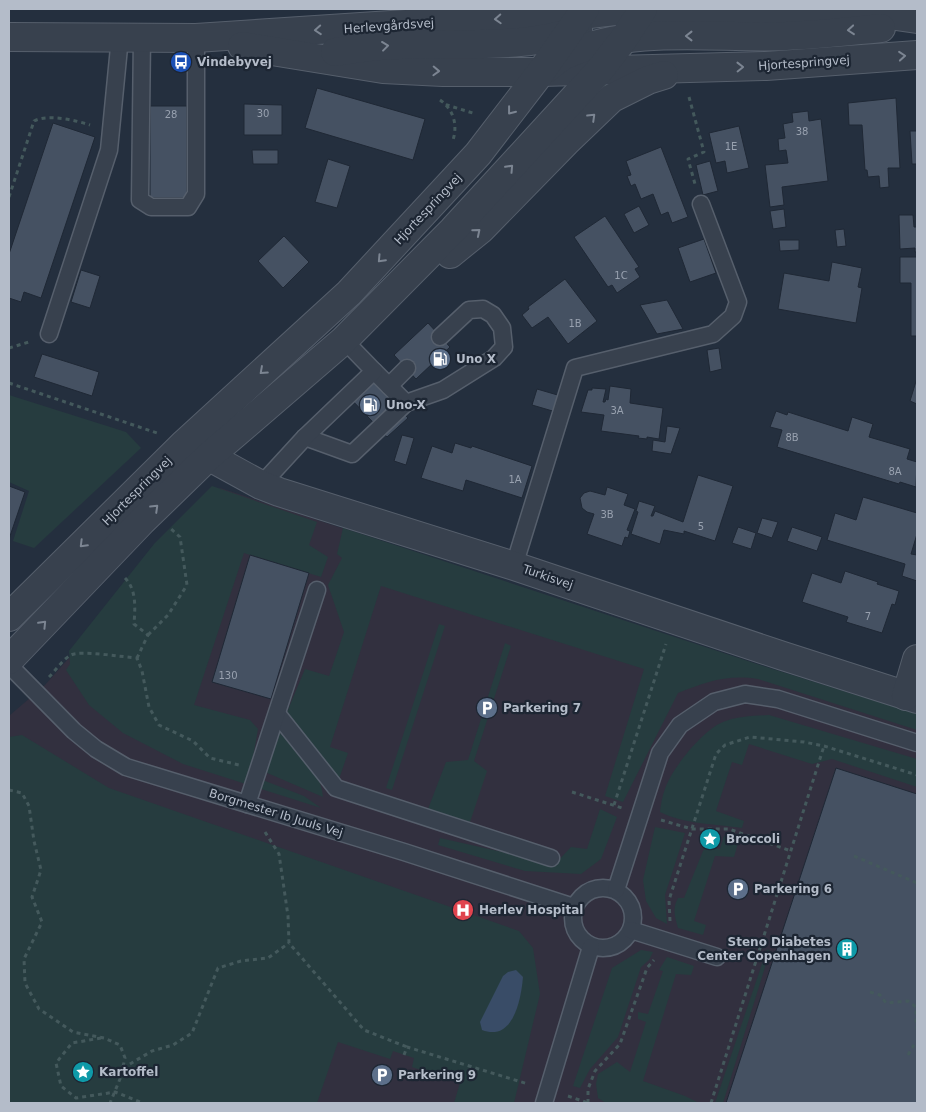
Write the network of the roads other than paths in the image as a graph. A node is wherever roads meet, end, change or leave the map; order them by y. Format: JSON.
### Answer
{"nodes":[{"id":1,"x":633,"y":10,"type":"edge"},
{"id":2,"x":917,"y":18,"type":"edge"},
{"id":3,"x":917,"y":25,"type":"edge"},
{"id":4,"x":592,"y":27,"type":"edge"},
{"id":5,"x":9,"y":37,"type":"edge"},
{"id":6,"x":131,"y":37,"type":"junction"},
{"id":7,"x":196,"y":38,"type":"junction"},
{"id":8,"x":917,"y":55,"type":"edge"},
{"id":9,"x":301,"y":56,"type":"junction"},
{"id":10,"x":691,"y":67,"type":"junction"},
{"id":11,"x":598,"y":71,"type":"junction"},
{"id":12,"x":541,"y":72,"type":"junction"},
{"id":13,"x":701,"y":204,"type":"road end"},
{"id":14,"x":50,"y":334,"type":"dead end"},
{"id":15,"x":440,"y":336,"type":"dead end"},
{"id":16,"x":344,"y":340,"type":"junction"},
{"id":17,"x":406,"y":368,"type":"dead end"},
{"id":18,"x":374,"y":371,"type":"junction"},
{"id":19,"x":388,"y":386,"type":"junction"},
{"id":20,"x":406,"y":403,"type":"junction"},
{"id":21,"x":305,"y":438,"type":"junction"},
{"id":22,"x":185,"y":443,"type":"junction"},
{"id":23,"x":208,"y":457,"type":"junction"},
{"id":24,"x":261,"y":485,"type":"junction"},
{"id":25,"x":514,"y":566,"type":"junction"},
{"id":26,"x":318,"y":590,"type":"dead end"},
{"id":27,"x":9,"y":617,"type":"edge"},
{"id":28,"x":917,"y":659,"type":"edge"},
{"id":29,"x":9,"y":660,"type":"edge"},
{"id":30,"x":9,"y":665,"type":"edge"},
{"id":31,"x":912,"y":698,"type":"edge"},
{"id":32,"x":278,"y":715,"type":"junction"},
{"id":33,"x":917,"y":743,"type":"edge"},
{"id":34,"x":247,"y":804,"type":"junction"},
{"id":35,"x":551,"y":858,"type":"dead end"},
{"id":36,"x":616,"y":890,"type":"junction"},
{"id":37,"x":574,"y":907,"type":"junction"},
{"id":38,"x":632,"y":930,"type":"junction"},
{"id":39,"x":591,"y":947,"type":"junction"},
{"id":40,"x":717,"y":957,"type":"dead end"},
{"id":41,"x":546,"y":1097,"type":"edge"}],
"edges":[{"from":1,"to":2,"type":"street"},
{"from":1,"to":4,"type":"street"},
{"from":1,"to":4,"type":"street","name":"Hjortespringvej"},
{"from":3,"to":4,"type":"street","one_way":true},
{"from":4,"to":7,"type":"street","name":"Herlevgårdsvej","one_way":true},
{"from":9,"to":4,"type":"street","one_way":true},
{"from":4,"to":11,"type":"street","name":"Hjortespringvej"},
{"from":4,"to":12,"type":"street","name":"Hjortespringvej"},
{"from":5,"to":6,"type":"street","name":"Herlevgårdsvej"},
{"from":6,"to":7,"type":"street","name":"Herlevgårdsvej"},
{"from":6,"to":7,"type":"lane"},
{"from":6,"to":14,"type":"lane"},
{"from":7,"to":9,"type":"street","name":"Herlevgårdsvej"},
{"from":10,"to":8,"type":"street","name":"Hjortespringvej","one_way":true},
{"from":9,"to":12,"type":"street","name":"Herlevgårdsvej","one_way":true},
{"from":10,"to":11,"type":"street","name":"Herlevgårdsvej"},
{"from":16,"to":10,"type":"street","one_way":true},
{"from":11,"to":12,"type":"street","name":"Herlevgårdsvej"},
{"from":16,"to":11,"type":"street","name":"Hjortespringvej","one_way":true},
{"from":12,"to":22,"type":"street","name":"Hjortespringvej","one_way":true},
{"from":13,"to":25,"type":"lane"},
{"from":15,"to":20,"type":"lane"},
{"from":16,"to":18,"type":"lane"},
{"from":16,"to":23,"type":"street","name":"Hjortespringvej"},
{"from":17,"to":19,"type":"lane"},
{"from":18,"to":19,"type":"lane"},
{"from":18,"to":21,"type":"lane"},
{"from":19,"to":20,"type":"lane"},
{"from":20,"to":21,"type":"lane"},
{"from":21,"to":24,"type":"lane"},
{"from":22,"to":23,"type":"street","name":"Turkisvej"},
{"from":22,"to":27,"type":"street","name":"Hjortespringvej","one_way":true},
{"from":23,"to":24,"type":"street","name":"Turkisvej"},
{"from":29,"to":23,"type":"street","name":"Hjortespringvej","one_way":true},
{"from":24,"to":25,"type":"street","name":"Turkisvej"},
{"from":25,"to":31,"type":"street","name":"Turkisvej"},
{"from":26,"to":32,"type":"lane"},
{"from":28,"to":31,"type":"street"},
{"from":30,"to":34,"type":"lane","name":"Borgmester Ib Juuls Vej"},
{"from":32,"to":34,"type":"lane"},
{"from":32,"to":35,"type":"lane"},
{"from":33,"to":36,"type":"lane"},
{"from":34,"to":37,"type":"lane","name":"Borgmester Ib Juuls Vej"},
{"from":36,"to":37,"type":"lane"},
{"from":36,"to":38,"type":"lane"},
{"from":37,"to":39,"type":"lane"},
{"from":38,"to":39,"type":"lane"},
{"from":38,"to":40,"type":"lane"},
{"from":39,"to":41,"type":"lane"}]}
